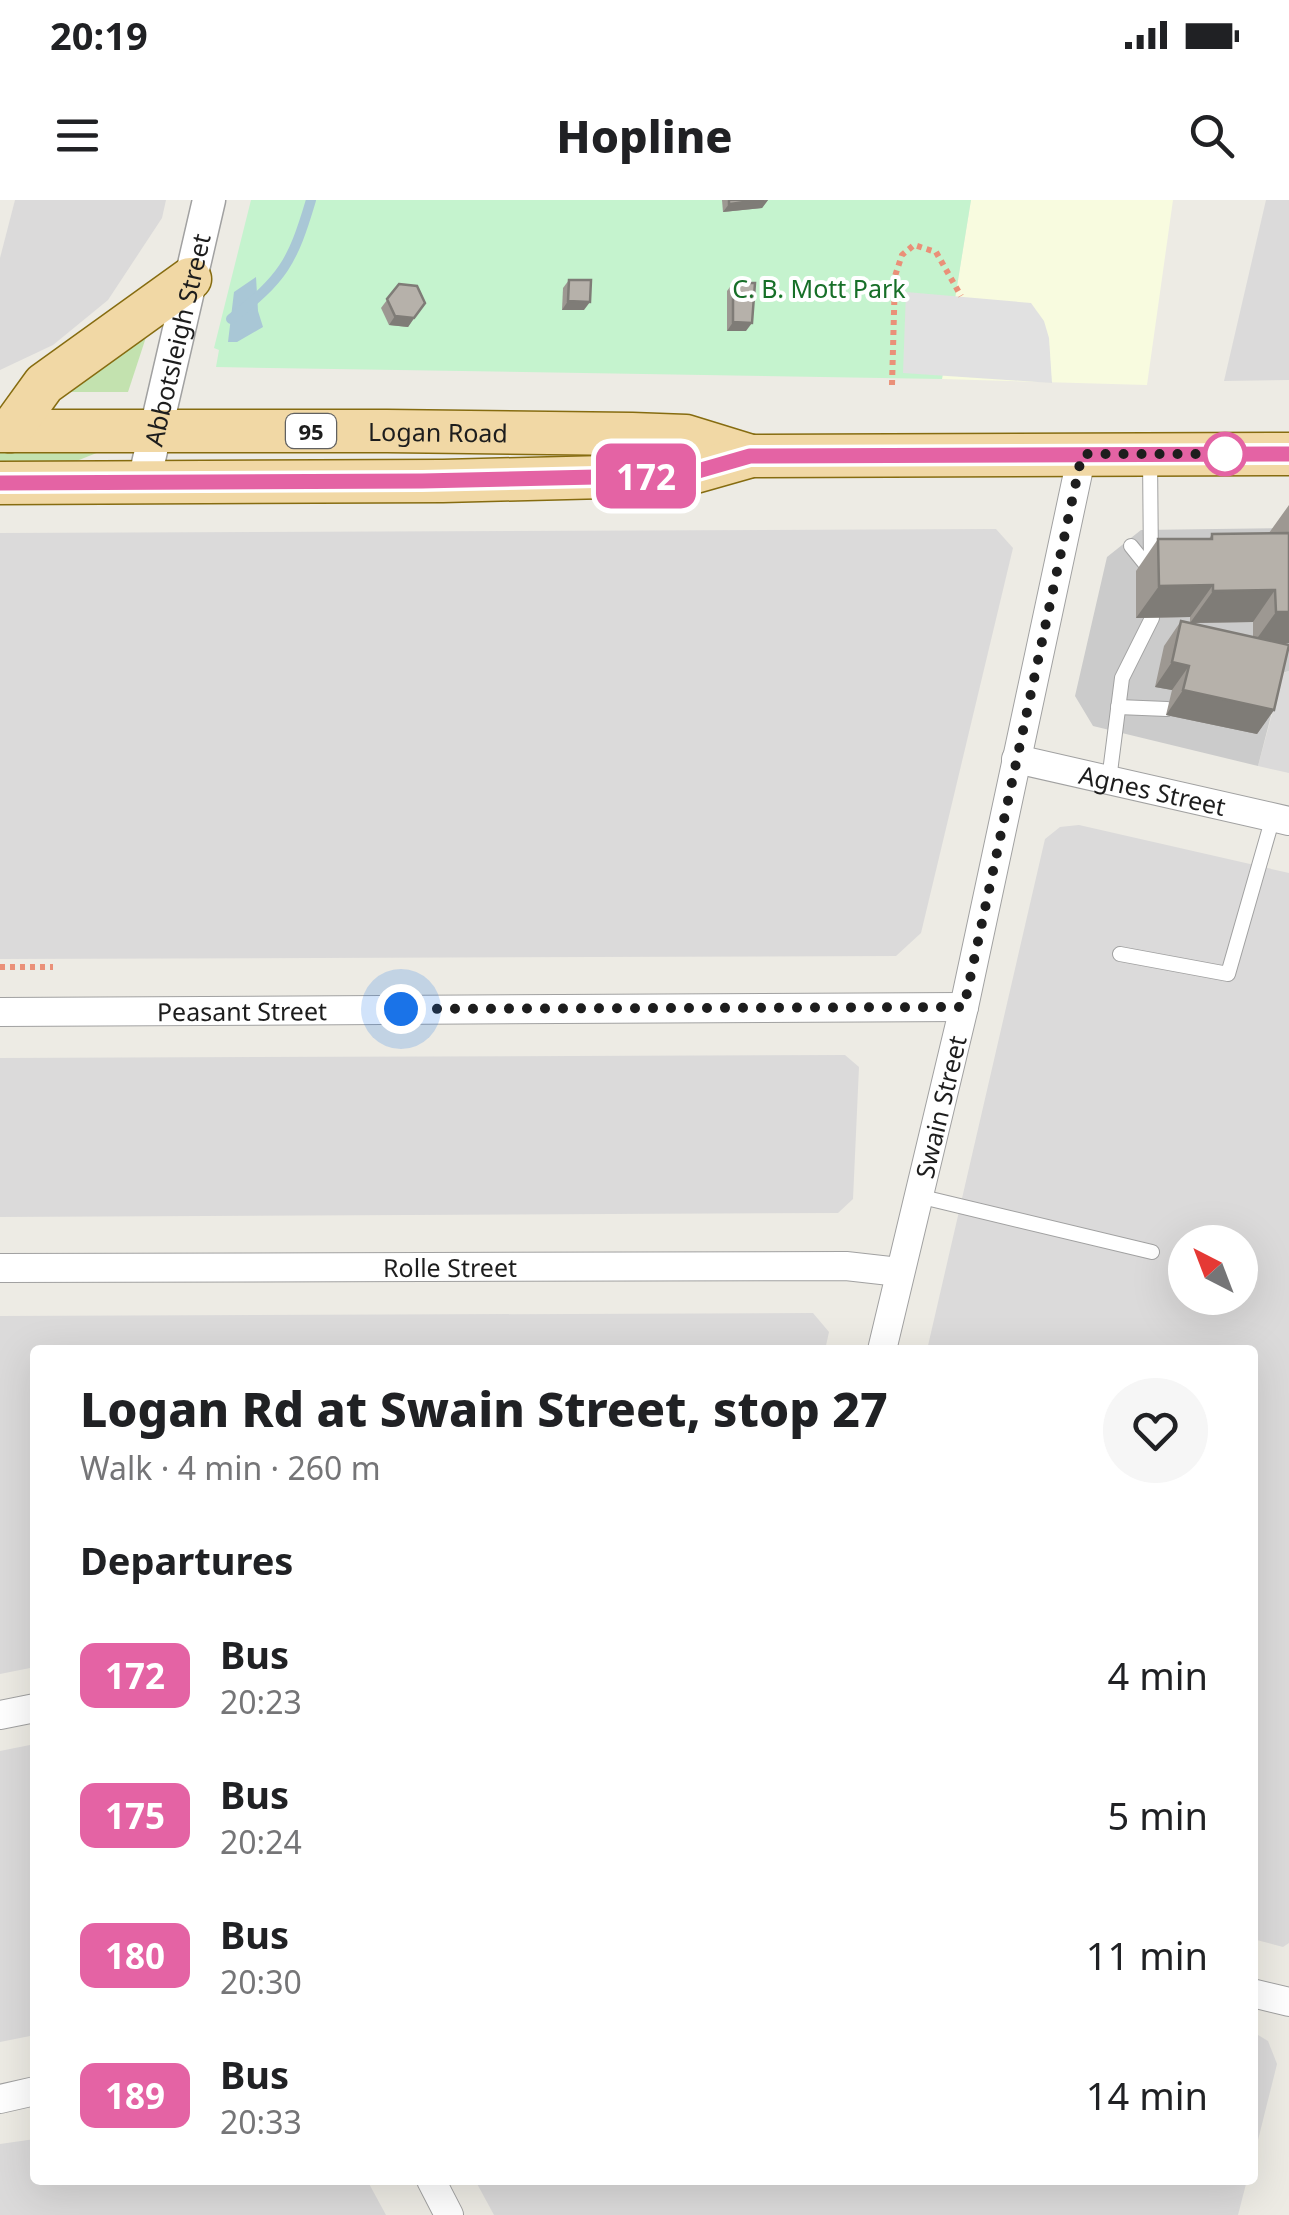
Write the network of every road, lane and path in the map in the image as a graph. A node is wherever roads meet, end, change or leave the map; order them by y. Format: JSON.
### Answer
{"nodes":[{"id":1,"x":209,"y":200,"type":"edge"},
{"id":2,"x":190,"y":279,"type":"junction"},
{"id":3,"x":962,"y":296,"type":"dead end"},
{"id":4,"x":892,"y":386,"type":"dead end"},
{"id":5,"x":155,"y":430,"type":"junction"},
{"id":6,"x":5,"y":432,"type":"edge"},
{"id":7,"x":1082,"y":454,"type":"junction"},
{"id":8,"x":1150,"y":454,"type":"junction"},
{"id":9,"x":1289,"y":454,"type":"edge"},
{"id":10,"x":750,"y":456,"type":"junction"},
{"id":11,"x":144,"y":481,"type":"junction"},
{"id":12,"x":0,"y":483,"type":"edge"},
{"id":13,"x":1132,"y":546,"type":"dead end"},
{"id":14,"x":1152,"y":618,"type":"dead end"},
{"id":15,"x":1118,"y":707,"type":"junction"},
{"id":16,"x":1168,"y":709,"type":"dead end"},
{"id":17,"x":1016,"y":759,"type":"junction"},
{"id":18,"x":1108,"y":780,"type":"junction"},
{"id":19,"x":1281,"y":819,"type":"edge"},
{"id":20,"x":1120,"y":954,"type":"dead end"},
{"id":21,"x":0,"y":967,"type":"edge"},
{"id":22,"x":53,"y":967,"type":"dead end"},
{"id":23,"x":964,"y":1007,"type":"junction"},
{"id":24,"x":0,"y":1012,"type":"edge"},
{"id":25,"x":918,"y":1196,"type":"junction"},
{"id":26,"x":1152,"y":1252,"type":"dead end"},
{"id":27,"x":0,"y":1268,"type":"edge"},
{"id":28,"x":899,"y":1272,"type":"junction"},
{"id":29,"x":883,"y":1345,"type":"edge"},
{"id":30,"x":30,"y":1709,"type":"edge"},
{"id":31,"x":0,"y":1715,"type":"edge"},
{"id":32,"x":1258,"y":1994,"type":"edge"},
{"id":33,"x":1289,"y":2002,"type":"edge"},
{"id":34,"x":30,"y":2092,"type":"edge"},
{"id":35,"x":0,"y":2099,"type":"edge"},
{"id":36,"x":434,"y":2185,"type":"edge"},
{"id":37,"x":449,"y":2215,"type":"edge"}],
"edges":[{"from":1,"to":2,"type":"street","name":"Abbotsleigh Street"},
{"from":2,"to":5,"type":"street","name":"Abbotsleigh Street"},
{"from":2,"to":6,"type":"main road"},
{"from":3,"to":4,"type":"path"},
{"from":5,"to":6,"type":"main road","name":"Logan Road","number":"95"},
{"from":5,"to":10,"type":"main road","name":"Logan Road","number":"95"},
{"from":5,"to":11,"type":"street","name":"Abbotsleigh Street"},
{"from":7,"to":8,"type":"main road","name":"Logan Road","number":"95"},
{"from":7,"to":10,"type":"main road","name":"Logan Road","number":"95"},
{"from":7,"to":17,"type":"street","name":"Swain Street"},
{"from":8,"to":9,"type":"main road","name":"Logan Road","number":"95"},
{"from":8,"to":13,"type":"lane"},
{"from":10,"to":11,"type":"main road","name":"Logan Road","number":"95"},
{"from":11,"to":12,"type":"main road","name":"Logan Road","number":"95"},
{"from":14,"to":15,"type":"lane"},
{"from":15,"to":16,"type":"lane"},
{"from":15,"to":18,"type":"lane"},
{"from":17,"to":18,"type":"street","name":"Agnes Street"},
{"from":17,"to":23,"type":"street","name":"Swain Street"},
{"from":18,"to":19,"type":"street","name":"Agnes Street"},
{"from":19,"to":20,"type":"lane"},
{"from":21,"to":22,"type":"path"},
{"from":23,"to":24,"type":"street","name":"Peasant Street"},
{"from":23,"to":25,"type":"street","name":"Swain Street"},
{"from":25,"to":26,"type":"lane"},
{"from":25,"to":28,"type":"street","name":"Swain Street"},
{"from":27,"to":28,"type":"street","name":"Rolle Street"},
{"from":28,"to":29,"type":"street","name":"Swain Street"},
{"from":30,"to":31,"type":"street"},
{"from":32,"to":33,"type":"street"},
{"from":34,"to":35,"type":"street"},
{"from":36,"to":37,"type":"street"}]}
